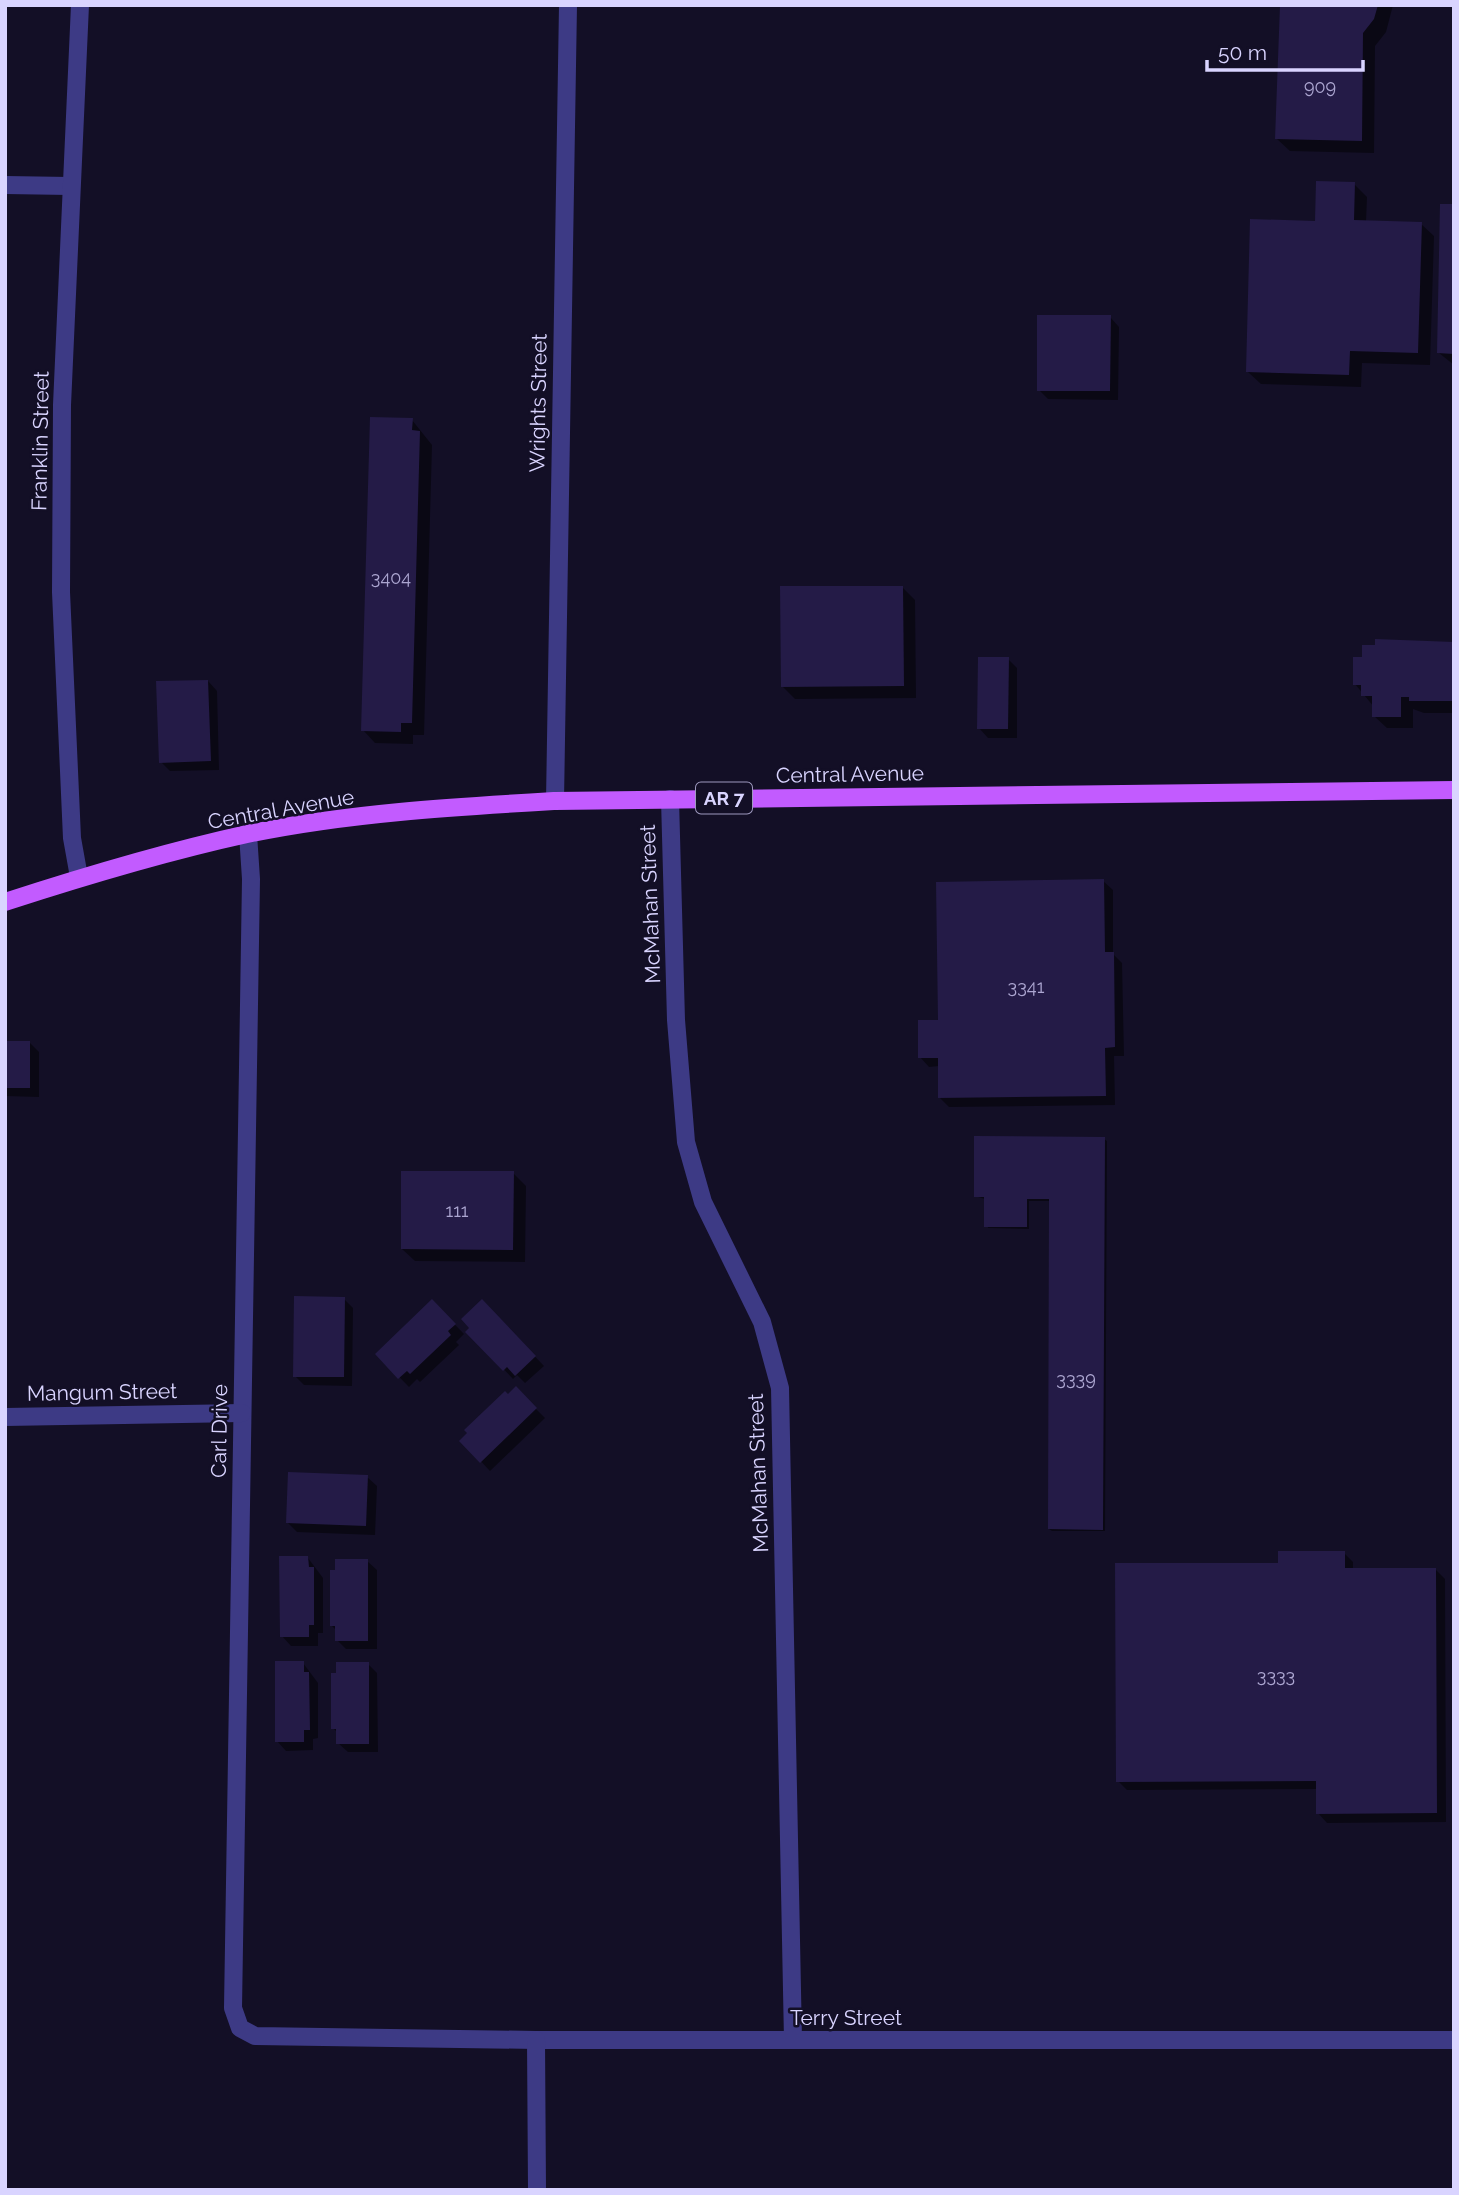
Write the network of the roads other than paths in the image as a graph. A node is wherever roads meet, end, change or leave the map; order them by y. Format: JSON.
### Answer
{"nodes":[{"id":1,"x":80,"y":5,"type":"edge"},
{"id":2,"x":568,"y":5,"type":"edge"},
{"id":3,"x":5,"y":185,"type":"edge"},
{"id":4,"x":70,"y":186,"type":"junction"},
{"id":5,"x":1454,"y":790,"type":"edge"},
{"id":6,"x":670,"y":799,"type":"junction"},
{"id":7,"x":555,"y":800,"type":"junction"},
{"id":8,"x":248,"y":834,"type":"junction"},
{"id":9,"x":79,"y":877,"type":"junction"},
{"id":10,"x":5,"y":902,"type":"edge"},
{"id":11,"x":242,"y":1413,"type":"junction"},
{"id":12,"x":5,"y":1417,"type":"edge"},
{"id":13,"x":240,"y":2028,"type":"joint"},
{"id":14,"x":793,"y":2039,"type":"junction"},
{"id":15,"x":536,"y":2040,"type":"junction"},
{"id":16,"x":1454,"y":2040,"type":"edge"},
{"id":17,"x":537,"y":2190,"type":"edge"}],
"edges":[{"from":1,"to":4,"type":"street","name":"Franklin Street"},
{"from":2,"to":7,"type":"street","name":"Wrights Street"},
{"from":3,"to":4,"type":"street"},
{"from":4,"to":9,"type":"street","name":"Franklin Street"},
{"from":5,"to":6,"type":"main road","name":"Central Avenue","number":"AR 7"},
{"from":6,"to":7,"type":"main road","name":"Central Avenue","number":"AR 7"},
{"from":6,"to":14,"type":"street","name":"McMahan Street"},
{"from":7,"to":8,"type":"main road","name":"Central Avenue","number":"AR 7"},
{"from":8,"to":9,"type":"main road","name":"Central Avenue","number":"AR 7"},
{"from":8,"to":11,"type":"street","name":"Carl Drive"},
{"from":9,"to":10,"type":"main road","name":"Central Avenue","number":"AR 7"},
{"from":11,"to":12,"type":"street","name":"Mangum Street"},
{"from":11,"to":13,"type":"street","name":"Carl Drive"},
{"from":13,"to":15,"type":"street","name":"Terry Street"},
{"from":14,"to":15,"type":"street","name":"Terry Street"},
{"from":14,"to":16,"type":"street","name":"Terry Street"},
{"from":15,"to":17,"type":"street"}]}
